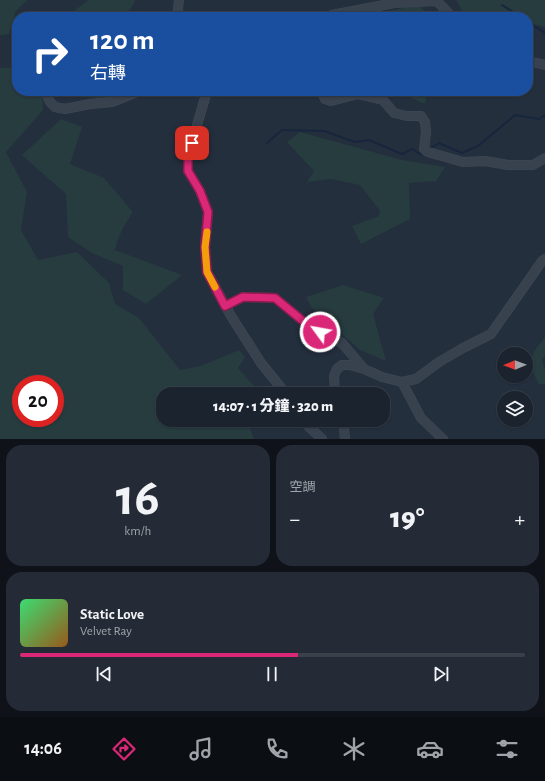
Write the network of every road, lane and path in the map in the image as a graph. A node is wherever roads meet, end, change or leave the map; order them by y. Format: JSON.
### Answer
{"nodes":[{"id":1,"x":179,"y":0,"type":"edge"},
{"id":2,"x":178,"y":12,"type":"edge"},
{"id":3,"x":348,"y":12,"type":"edge"},
{"id":4,"x":447,"y":12,"type":"edge"},
{"id":5,"x":533,"y":62,"type":"edge"},
{"id":6,"x":545,"y":65,"type":"edge"},
{"id":7,"x":47,"y":96,"type":"edge"},
{"id":8,"x":127,"y":96,"type":"edge"},
{"id":9,"x":206,"y":96,"type":"edge"},
{"id":10,"x":324,"y":96,"type":"edge"},
{"id":11,"x":350,"y":96,"type":"edge"},
{"id":12,"x":366,"y":96,"type":"edge"},
{"id":13,"x":545,"y":158,"type":"edge"},
{"id":14,"x":545,"y":259,"type":"edge"},
{"id":15,"x":225,"y":306,"type":"junction"},
{"id":16,"x":364,"y":369,"type":"junction"},
{"id":17,"x":402,"y":382,"type":"junction"},
{"id":18,"x":280,"y":387,"type":"edge"},
{"id":19,"x":334,"y":387,"type":"edge"},
{"id":20,"x":309,"y":427,"type":"edge"},
{"id":21,"x":344,"y":427,"type":"edge"},
{"id":22,"x":322,"y":439,"type":"edge"},
{"id":23,"x":345,"y":439,"type":"edge"},
{"id":24,"x":443,"y":439,"type":"edge"}],
"edges":[{"from":1,"to":2,"type":"street"},
{"from":3,"to":4,"type":"street"},
{"from":5,"to":6,"type":"street"},
{"from":7,"to":8,"type":"street"},
{"from":9,"to":15,"type":"street"},
{"from":10,"to":11,"type":"street"},
{"from":12,"to":13,"type":"street"},
{"from":14,"to":17,"type":"street"},
{"from":15,"to":16,"type":"street"},
{"from":15,"to":18,"type":"street"},
{"from":16,"to":17,"type":"street"},
{"from":16,"to":19,"type":"street"},
{"from":17,"to":24,"type":"street"},
{"from":20,"to":22,"type":"street"},
{"from":21,"to":23,"type":"street"}]}
